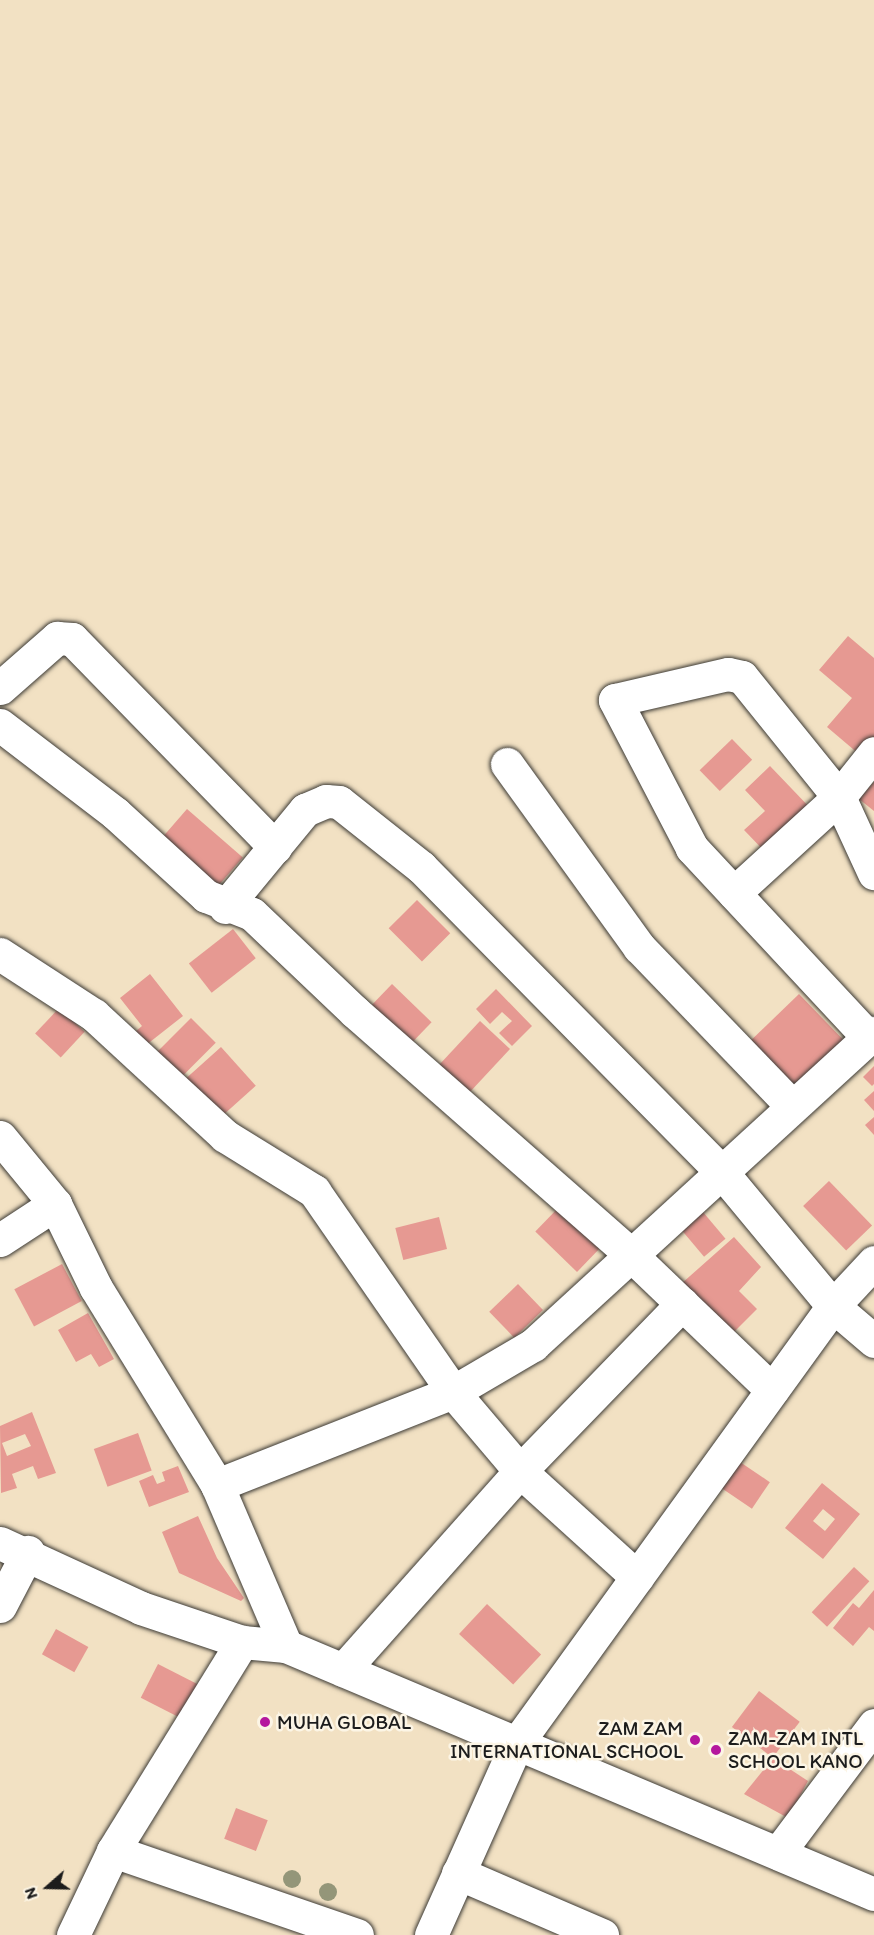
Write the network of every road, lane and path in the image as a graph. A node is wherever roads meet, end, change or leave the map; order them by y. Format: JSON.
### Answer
{"nodes":[{"id":1,"x":0,"y":688,"type":"edge"},
{"id":2,"x":0,"y":725,"type":"edge"},
{"id":3,"x":874,"y":753,"type":"edge"},
{"id":4,"x":507,"y":764,"type":"dead end"},
{"id":5,"x":839,"y":797,"type":"junction"},
{"id":6,"x":275,"y":847,"type":"junction"},
{"id":7,"x":874,"y":873,"type":"edge"},
{"id":8,"x":734,"y":893,"type":"junction"},
{"id":9,"x":225,"y":907,"type":"junction"},
{"id":10,"x":0,"y":954,"type":"edge"},
{"id":11,"x":871,"y":1036,"type":"edge"},
{"id":12,"x":792,"y":1106,"type":"junction"},
{"id":13,"x":0,"y":1137,"type":"edge"},
{"id":14,"x":720,"y":1170,"type":"junction"},
{"id":15,"x":54,"y":1204,"type":"junction"},
{"id":16,"x":0,"y":1240,"type":"edge"},
{"id":17,"x":629,"y":1253,"type":"junction"},
{"id":18,"x":874,"y":1262,"type":"edge"},
{"id":19,"x":682,"y":1304,"type":"junction"},
{"id":20,"x":833,"y":1306,"type":"junction"},
{"id":21,"x":874,"y":1341,"type":"edge"},
{"id":22,"x":772,"y":1390,"type":"junction"},
{"id":23,"x":453,"y":1392,"type":"junction"},
{"id":24,"x":520,"y":1471,"type":"junction"},
{"id":25,"x":217,"y":1485,"type":"junction"},
{"id":26,"x":14,"y":1548,"type":"edge"},
{"id":27,"x":637,"y":1577,"type":"junction"},
{"id":28,"x":0,"y":1606,"type":"edge"},
{"id":29,"x":242,"y":1642,"type":"junction"},
{"id":30,"x":286,"y":1646,"type":"junction"},
{"id":31,"x":343,"y":1670,"type":"junction"},
{"id":32,"x":874,"y":1725,"type":"edge"},
{"id":33,"x":517,"y":1743,"type":"junction"},
{"id":34,"x":113,"y":1851,"type":"junction"},
{"id":35,"x":778,"y":1853,"type":"junction"},
{"id":36,"x":458,"y":1873,"type":"junction"},
{"id":37,"x":874,"y":1894,"type":"edge"},
{"id":38,"x":73,"y":1935,"type":"edge"},
{"id":39,"x":357,"y":1935,"type":"edge"},
{"id":40,"x":431,"y":1935,"type":"edge"},
{"id":41,"x":602,"y":1935,"type":"edge"}],
"edges":[{"from":1,"to":6,"type":"street"},
{"from":2,"to":9,"type":"street"},
{"from":3,"to":5,"type":"street"},
{"from":4,"to":12,"type":"street"},
{"from":5,"to":7,"type":"street"},
{"from":5,"to":8,"type":"street"},
{"from":5,"to":8,"type":"street"},
{"from":6,"to":9,"type":"street"},
{"from":6,"to":14,"type":"street"},
{"from":8,"to":11,"type":"street"},
{"from":9,"to":17,"type":"street"},
{"from":10,"to":23,"type":"street"},
{"from":11,"to":12,"type":"street"},
{"from":12,"to":14,"type":"street"},
{"from":13,"to":15,"type":"street"},
{"from":14,"to":17,"type":"street"},
{"from":14,"to":20,"type":"street"},
{"from":15,"to":16,"type":"street"},
{"from":15,"to":25,"type":"street"},
{"from":17,"to":19,"type":"street"},
{"from":17,"to":23,"type":"street"},
{"from":18,"to":20,"type":"street"},
{"from":19,"to":22,"type":"street"},
{"from":19,"to":24,"type":"street"},
{"from":20,"to":21,"type":"street"},
{"from":20,"to":22,"type":"street"},
{"from":22,"to":27,"type":"street"},
{"from":23,"to":24,"type":"street"},
{"from":23,"to":25,"type":"street"},
{"from":24,"to":27,"type":"street"},
{"from":24,"to":31,"type":"street"},
{"from":25,"to":30,"type":"street"},
{"from":26,"to":28,"type":"street"},
{"from":26,"to":29,"type":"street"},
{"from":27,"to":33,"type":"street"},
{"from":29,"to":30,"type":"street"},
{"from":29,"to":34,"type":"street"},
{"from":30,"to":31,"type":"street"},
{"from":31,"to":33,"type":"street"},
{"from":32,"to":35,"type":"street"},
{"from":33,"to":35,"type":"street"},
{"from":33,"to":36,"type":"street"},
{"from":34,"to":38,"type":"street"},
{"from":34,"to":39,"type":"street"},
{"from":35,"to":37,"type":"street"},
{"from":36,"to":40,"type":"street"},
{"from":36,"to":41,"type":"street"}]}
